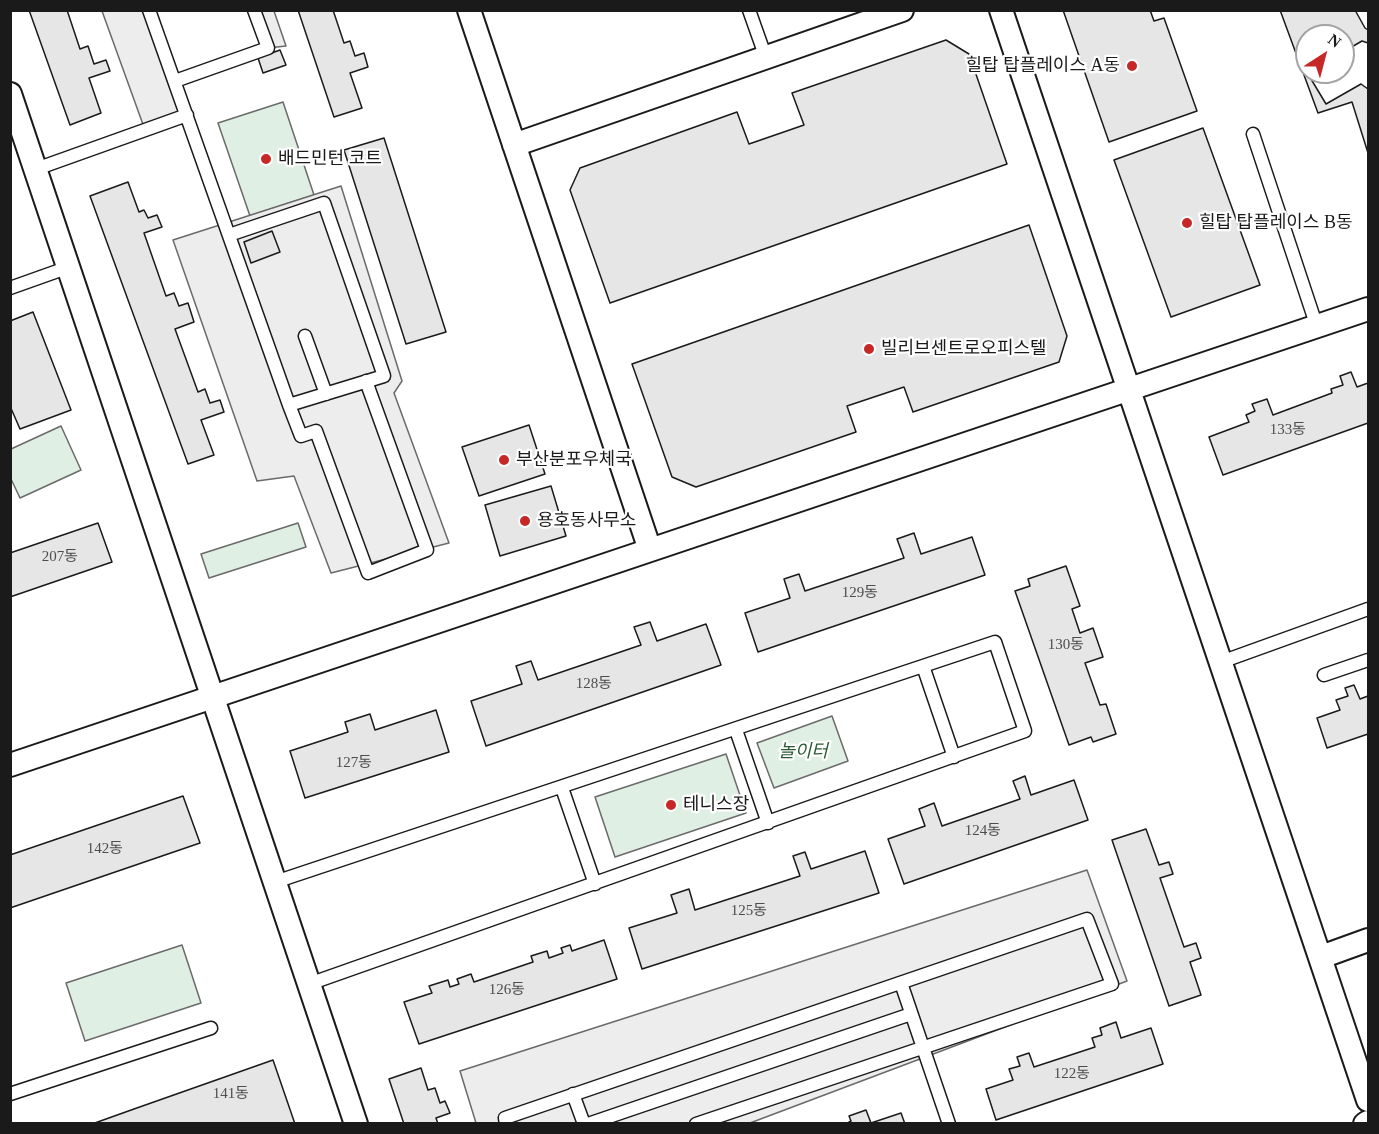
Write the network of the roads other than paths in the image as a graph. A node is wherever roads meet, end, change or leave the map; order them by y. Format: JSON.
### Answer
{"nodes":[{"id":1,"x":148,"y":10,"type":"edge"},
{"id":2,"x":254,"y":10,"type":"edge"},
{"id":3,"x":470,"y":10,"type":"edge"},
{"id":4,"x":749,"y":10,"type":"edge"},
{"id":5,"x":902,"y":10,"type":"edge"},
{"id":6,"x":1001,"y":10,"type":"edge"},
{"id":7,"x":765,"y":57,"type":"junction"},
{"id":8,"x":175,"y":81,"type":"junction"},
{"id":9,"x":10,"y":94,"type":"edge"},
{"id":10,"x":187,"y":115,"type":"junction"},
{"id":11,"x":1253,"y":134,"type":"dead end"},
{"id":12,"x":514,"y":145,"type":"junction"},
{"id":13,"x":36,"y":169,"type":"junction"},
{"id":14,"x":229,"y":235,"type":"junction"},
{"id":15,"x":69,"y":267,"type":"junction"},
{"id":16,"x":10,"y":288,"type":"edge"},
{"id":17,"x":1368,"y":309,"type":"edge"},
{"id":18,"x":1317,"y":327,"type":"junction"},
{"id":19,"x":305,"y":336,"type":"dead end"},
{"id":20,"x":366,"y":381,"type":"junction"},
{"id":21,"x":1129,"y":389,"type":"junction"},
{"id":22,"x":326,"y":394,"type":"junction"},
{"id":23,"x":290,"y":405,"type":"junction"},
{"id":24,"x":650,"y":550,"type":"junction"},
{"id":25,"x":1368,"y":609,"type":"edge"},
{"id":26,"x":1368,"y":660,"type":"edge"},
{"id":27,"x":1221,"y":662,"type":"junction"},
{"id":28,"x":923,"y":666,"type":"junction"},
{"id":29,"x":1324,"y":675,"type":"dead end"},
{"id":30,"x":213,"y":697,"type":"junction"},
{"id":31,"x":736,"y":729,"type":"junction"},
{"id":32,"x":954,"y":757,"type":"junction"},
{"id":33,"x":10,"y":765,"type":"edge"},
{"id":34,"x":562,"y":788,"type":"junction"},
{"id":35,"x":768,"y":823,"type":"junction"},
{"id":36,"x":275,"y":882,"type":"junction"},
{"id":37,"x":595,"y":884,"type":"junction"},
{"id":38,"x":1368,"y":940,"type":"edge"},
{"id":39,"x":1321,"y":957,"type":"junction"},
{"id":40,"x":901,"y":983,"type":"junction"},
{"id":41,"x":309,"y":984,"type":"junction"},
{"id":42,"x":912,"y":1014,"type":"junction"},
{"id":43,"x":211,"y":1028,"type":"dead end"},
{"id":44,"x":923,"y":1047,"type":"junction"},
{"id":45,"x":10,"y":1094,"type":"edge"},
{"id":46,"x":573,"y":1094,"type":"junction"},
{"id":47,"x":1368,"y":1100,"type":"edge"},
{"id":48,"x":356,"y":1124,"type":"edge"},
{"id":49,"x":507,"y":1124,"type":"edge"},
{"id":50,"x":586,"y":1124,"type":"edge"},
{"id":51,"x":696,"y":1124,"type":"edge"},
{"id":52,"x":949,"y":1124,"type":"edge"}],
"edges":[{"from":1,"to":8,"type":"lane"},
{"from":2,"to":8,"type":"lane"},
{"from":3,"to":12,"type":"street"},
{"from":4,"to":7,"type":"lane"},
{"from":5,"to":7,"type":"street"},
{"from":6,"to":21,"type":"street"},
{"from":7,"to":12,"type":"street"},
{"from":8,"to":10,"type":"lane"},
{"from":9,"to":13,"type":"street"},
{"from":10,"to":13,"type":"lane"},
{"from":10,"to":14,"type":"lane"},
{"from":11,"to":18,"type":"lane"},
{"from":12,"to":24,"type":"street"},
{"from":13,"to":15,"type":"street"},
{"from":14,"to":20,"type":"lane"},
{"from":14,"to":23,"type":"lane"},
{"from":15,"to":16,"type":"lane"},
{"from":15,"to":30,"type":"street"},
{"from":17,"to":18,"type":"street"},
{"from":18,"to":21,"type":"street"},
{"from":19,"to":22,"type":"lane"},
{"from":20,"to":22,"type":"lane"},
{"from":20,"to":23,"type":"lane"},
{"from":21,"to":24,"type":"street"},
{"from":21,"to":27,"type":"street"},
{"from":22,"to":23,"type":"lane"},
{"from":24,"to":30,"type":"street"},
{"from":25,"to":27,"type":"lane"},
{"from":26,"to":29,"type":"lane"},
{"from":27,"to":39,"type":"street"},
{"from":28,"to":31,"type":"lane"},
{"from":28,"to":32,"type":"lane"},
{"from":28,"to":32,"type":"lane"},
{"from":30,"to":33,"type":"street"},
{"from":30,"to":36,"type":"street"},
{"from":31,"to":34,"type":"lane"},
{"from":31,"to":35,"type":"lane"},
{"from":32,"to":35,"type":"lane"},
{"from":34,"to":36,"type":"lane"},
{"from":34,"to":37,"type":"lane"},
{"from":35,"to":37,"type":"lane"},
{"from":36,"to":41,"type":"street"},
{"from":37,"to":41,"type":"lane"},
{"from":38,"to":39,"type":"street"},
{"from":39,"to":47,"type":"street"},
{"from":40,"to":42,"type":"lane"},
{"from":40,"to":44,"type":"lane"},
{"from":40,"to":46,"type":"lane"},
{"from":41,"to":48,"type":"street"},
{"from":42,"to":44,"type":"lane"},
{"from":42,"to":50,"type":"lane"},
{"from":43,"to":45,"type":"lane"},
{"from":44,"to":51,"type":"lane"},
{"from":44,"to":52,"type":"lane"},
{"from":46,"to":49,"type":"lane"},
{"from":46,"to":50,"type":"lane"}]}
